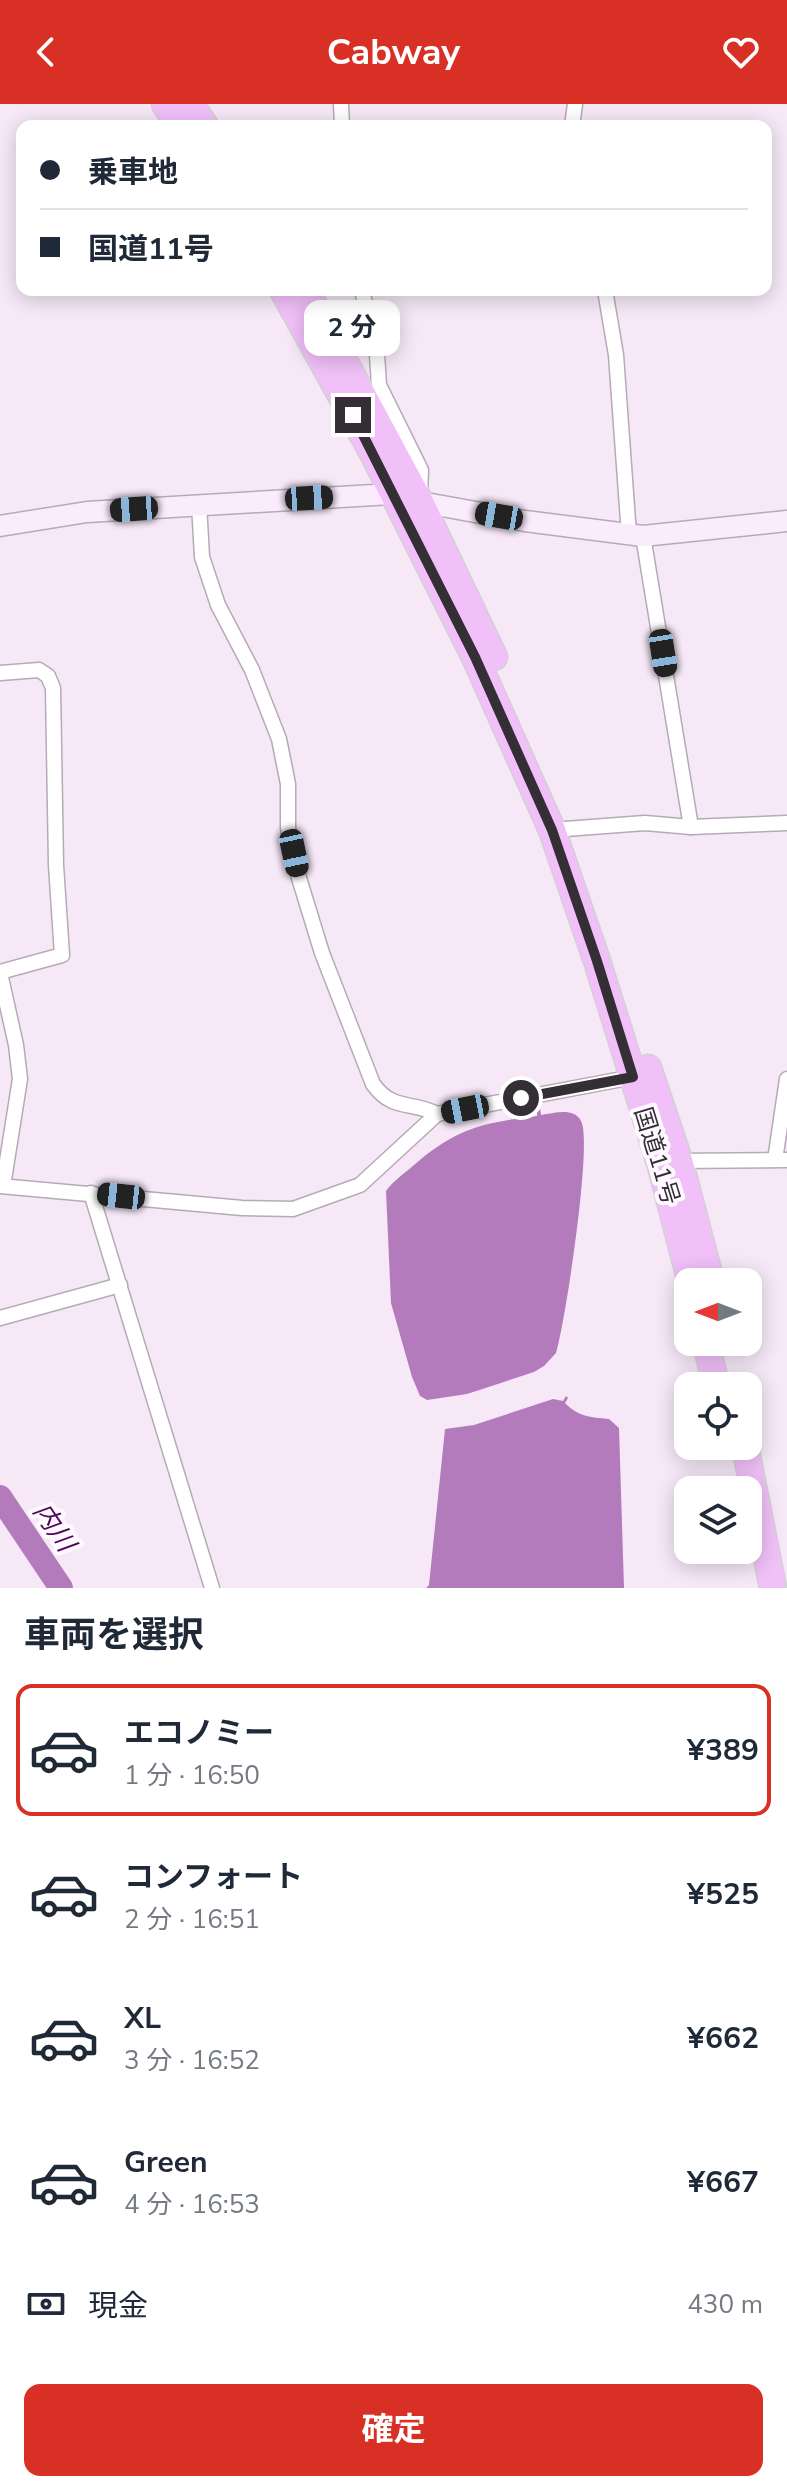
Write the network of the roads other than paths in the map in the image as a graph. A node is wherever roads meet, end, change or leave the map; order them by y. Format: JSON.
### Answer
{"nodes":[{"id":1,"x":286,"y":296,"type":"edge"},
{"id":2,"x":309,"y":296,"type":"edge"},
{"id":3,"x":363,"y":296,"type":"edge"},
{"id":4,"x":606,"y":296,"type":"edge"},
{"id":5,"x":391,"y":494,"type":"junction"},
{"id":6,"x":420,"y":502,"type":"junction"},
{"id":7,"x":199,"y":504,"type":"junction"},
{"id":8,"x":787,"y":521,"type":"edge"},
{"id":9,"x":0,"y":526,"type":"edge"},
{"id":10,"x":636,"y":536,"type":"junction"},
{"id":11,"x":0,"y":673,"type":"edge"},
{"id":12,"x":787,"y":823,"type":"edge"},
{"id":13,"x":691,"y":827,"type":"junction"},
{"id":14,"x":558,"y":831,"type":"junction"},
{"id":15,"x":0,"y":972,"type":"edge"},
{"id":16,"x":633,"y":1077,"type":"junction"},
{"id":17,"x":787,"y":1079,"type":"edge"},
{"id":18,"x":437,"y":1114,"type":"junction"},
{"id":19,"x":781,"y":1160,"type":"edge"},
{"id":20,"x":670,"y":1163,"type":"junction"},
{"id":21,"x":1,"y":1186,"type":"edge"},
{"id":22,"x":91,"y":1193,"type":"junction"},
{"id":23,"x":689,"y":1268,"type":"edge"},
{"id":24,"x":706,"y":1268,"type":"edge"},
{"id":25,"x":120,"y":1285,"type":"junction"},
{"id":26,"x":0,"y":1318,"type":"edge"},
{"id":27,"x":748,"y":1460,"type":"edge"},
{"id":28,"x":752,"y":1564,"type":"edge"},
{"id":29,"x":212,"y":1588,"type":"edge"},
{"id":30,"x":756,"y":1588,"type":"edge"},
{"id":31,"x":773,"y":1588,"type":"edge"}],
"edges":[{"from":1,"to":5,"type":"highway","name":"国道11号"},
{"from":2,"to":6,"type":"highway","name":"国道11号"},
{"from":3,"to":6,"type":"street"},
{"from":4,"to":10,"type":"street"},
{"from":5,"to":6,"type":"street"},
{"from":5,"to":7,"type":"street"},
{"from":5,"to":14,"type":"highway","name":"国道11号"},
{"from":6,"to":10,"type":"street"},
{"from":6,"to":14,"type":"highway","name":"国道11号"},
{"from":7,"to":9,"type":"street"},
{"from":7,"to":18,"type":"street"},
{"from":8,"to":10,"type":"street"},
{"from":10,"to":13,"type":"street"},
{"from":11,"to":15,"type":"street"},
{"from":12,"to":13,"type":"street"},
{"from":13,"to":14,"type":"street"},
{"from":14,"to":16,"type":"highway","name":"国道11号"},
{"from":14,"to":20,"type":"highway","name":"国道11号"},
{"from":15,"to":21,"type":"street"},
{"from":16,"to":18,"type":"street"},
{"from":16,"to":20,"type":"highway","name":"国道11号"},
{"from":17,"to":19,"type":"street"},
{"from":18,"to":22,"type":"street"},
{"from":19,"to":20,"type":"street"},
{"from":20,"to":23,"type":"highway","name":"国道11号"},
{"from":20,"to":24,"type":"highway","name":"国道11号"},
{"from":21,"to":22,"type":"street"},
{"from":22,"to":25,"type":"street"},
{"from":25,"to":26,"type":"street"},
{"from":25,"to":29,"type":"street"},
{"from":27,"to":31,"type":"highway"},
{"from":28,"to":30,"type":"highway"}]}
